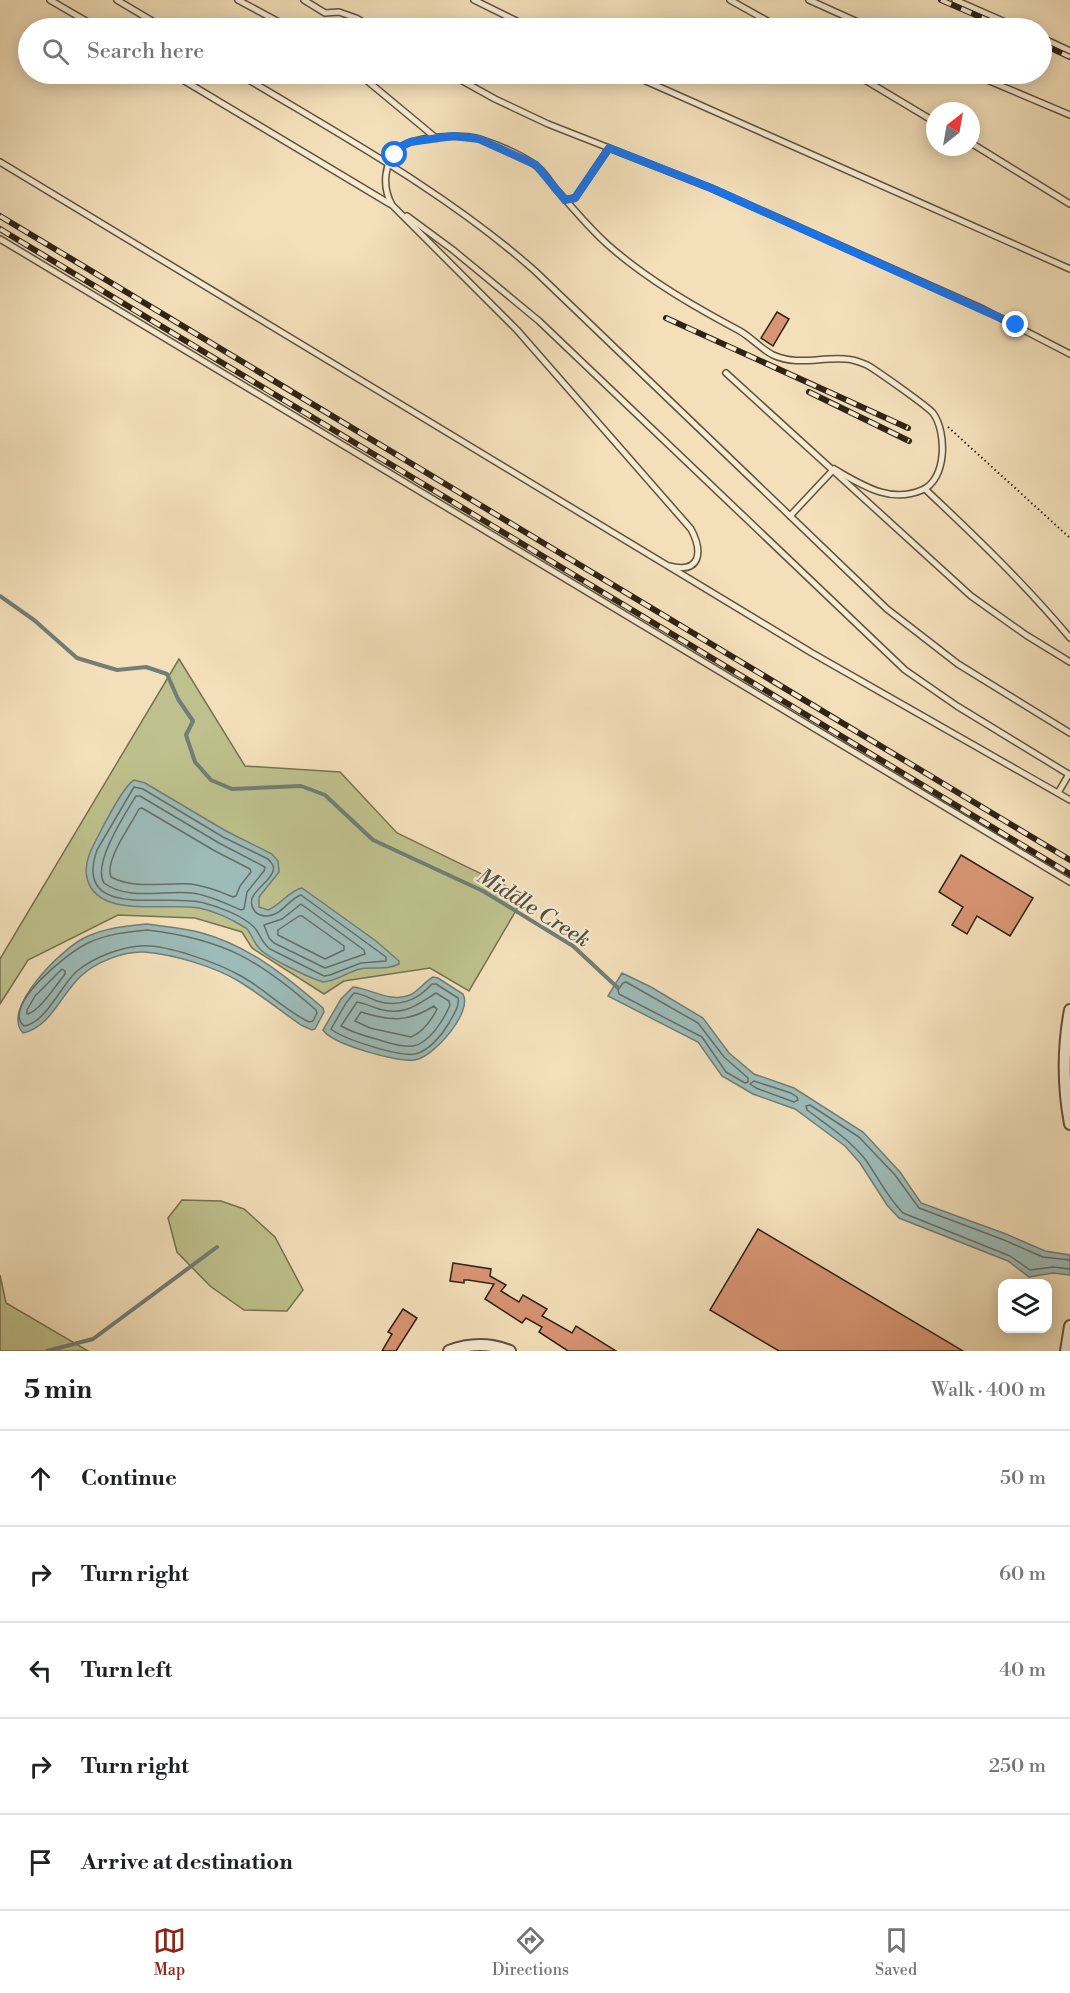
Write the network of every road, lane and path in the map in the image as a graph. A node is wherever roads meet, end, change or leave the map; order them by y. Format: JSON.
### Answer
{"nodes":[{"id":1,"x":50,"y":0,"type":"edge"},
{"id":2,"x":117,"y":0,"type":"edge"},
{"id":3,"x":238,"y":0,"type":"edge"},
{"id":4,"x":304,"y":0,"type":"edge"},
{"id":5,"x":474,"y":0,"type":"edge"},
{"id":6,"x":730,"y":0,"type":"edge"},
{"id":7,"x":808,"y":0,"type":"edge"},
{"id":8,"x":955,"y":0,"type":"edge"},
{"id":9,"x":81,"y":18,"type":"edge"},
{"id":10,"x":147,"y":18,"type":"edge"},
{"id":11,"x":271,"y":18,"type":"edge"},
{"id":12,"x":356,"y":18,"type":"edge"},
{"id":13,"x":511,"y":18,"type":"edge"},
{"id":14,"x":762,"y":18,"type":"edge"},
{"id":15,"x":848,"y":18,"type":"edge"},
{"id":16,"x":996,"y":18,"type":"edge"},
{"id":17,"x":1052,"y":43,"type":"edge"},
{"id":18,"x":1070,"y":51,"type":"edge"},
{"id":19,"x":190,"y":84,"type":"edge"},
{"id":20,"x":256,"y":84,"type":"edge"},
{"id":21,"x":372,"y":84,"type":"edge"},
{"id":22,"x":469,"y":84,"type":"edge"},
{"id":23,"x":653,"y":84,"type":"edge"},
{"id":24,"x":872,"y":84,"type":"edge"},
{"id":25,"x":997,"y":84,"type":"edge"},
{"id":26,"x":1070,"y":115,"type":"edge"},
{"id":27,"x":926,"y":117,"type":"edge"},
{"id":28,"x":436,"y":138,"type":"junction"},
{"id":29,"x":609,"y":148,"type":"junction"},
{"id":30,"x":980,"y":149,"type":"edge"},
{"id":31,"x":0,"y":162,"type":"edge"},
{"id":32,"x":389,"y":164,"type":"junction"},
{"id":33,"x":565,"y":200,"type":"junction"},
{"id":34,"x":1070,"y":204,"type":"edge"},
{"id":35,"x":392,"y":205,"type":"junction"},
{"id":36,"x":0,"y":239,"type":"edge"},
{"id":37,"x":1070,"y":269,"type":"edge"},
{"id":38,"x":1070,"y":354,"type":"edge"},
{"id":39,"x":726,"y":373,"type":"dead end"},
{"id":40,"x":948,"y":426,"type":"dead end"},
{"id":41,"x":834,"y":469,"type":"junction"},
{"id":42,"x":925,"y":489,"type":"junction"},
{"id":43,"x":790,"y":516,"type":"junction"},
{"id":44,"x":1070,"y":538,"type":"edge"},
{"id":45,"x":669,"y":566,"type":"junction"},
{"id":46,"x":1070,"y":638,"type":"edge"},
{"id":47,"x":1070,"y":662,"type":"edge"},
{"id":48,"x":1070,"y":733,"type":"edge"},
{"id":49,"x":1069,"y":775,"type":"edge"},
{"id":50,"x":1058,"y":793,"type":"junction"},
{"id":51,"x":1070,"y":800,"type":"edge"},
{"id":52,"x":1070,"y":882,"type":"edge"},
{"id":53,"x":1070,"y":1010,"type":"edge"},
{"id":54,"x":1070,"y":1124,"type":"edge"},
{"id":55,"x":1070,"y":1326,"type":"edge"},
{"id":56,"x":449,"y":1351,"type":"edge"},
{"id":57,"x":510,"y":1351,"type":"edge"},
{"id":58,"x":1066,"y":1351,"type":"edge"}],
"edges":[{"from":1,"to":9,"type":"lane"},
{"from":2,"to":10,"type":"lane"},
{"from":3,"to":11,"type":"lane"},
{"from":4,"to":12,"type":"lane"},
{"from":5,"to":13,"type":"lane"},
{"from":6,"to":14,"type":"lane"},
{"from":7,"to":15,"type":"lane"},
{"from":8,"to":16,"type":"lane"},
{"from":17,"to":18,"type":"lane"},
{"from":19,"to":35,"type":"lane"},
{"from":20,"to":32,"type":"lane"},
{"from":21,"to":28,"type":"lane"},
{"from":22,"to":29,"type":"lane"},
{"from":23,"to":37,"type":"lane"},
{"from":24,"to":27,"type":"lane"},
{"from":25,"to":26,"type":"lane"},
{"from":28,"to":32,"type":"lane"},
{"from":28,"to":33,"type":"lane"},
{"from":29,"to":33,"type":"lane"},
{"from":29,"to":38,"type":"lane"},
{"from":30,"to":34,"type":"lane"},
{"from":31,"to":45,"type":"lane"},
{"from":32,"to":35,"type":"lane"},
{"from":32,"to":43,"type":"lane"},
{"from":33,"to":42,"type":"lane"},
{"from":35,"to":45,"type":"lane"},
{"from":35,"to":49,"type":"lane"},
{"from":36,"to":52,"type":"lane"},
{"from":39,"to":41,"type":"lane"},
{"from":40,"to":44,"type":"path"},
{"from":41,"to":42,"type":"lane"},
{"from":41,"to":43,"type":"lane"},
{"from":41,"to":47,"type":"lane"},
{"from":42,"to":46,"type":"lane"},
{"from":43,"to":48,"type":"lane"},
{"from":45,"to":50,"type":"lane"},
{"from":49,"to":50,"type":"lane"},
{"from":50,"to":51,"type":"lane"},
{"from":53,"to":54,"type":"street"},
{"from":55,"to":58,"type":"street"},
{"from":56,"to":57,"type":"street"}]}
